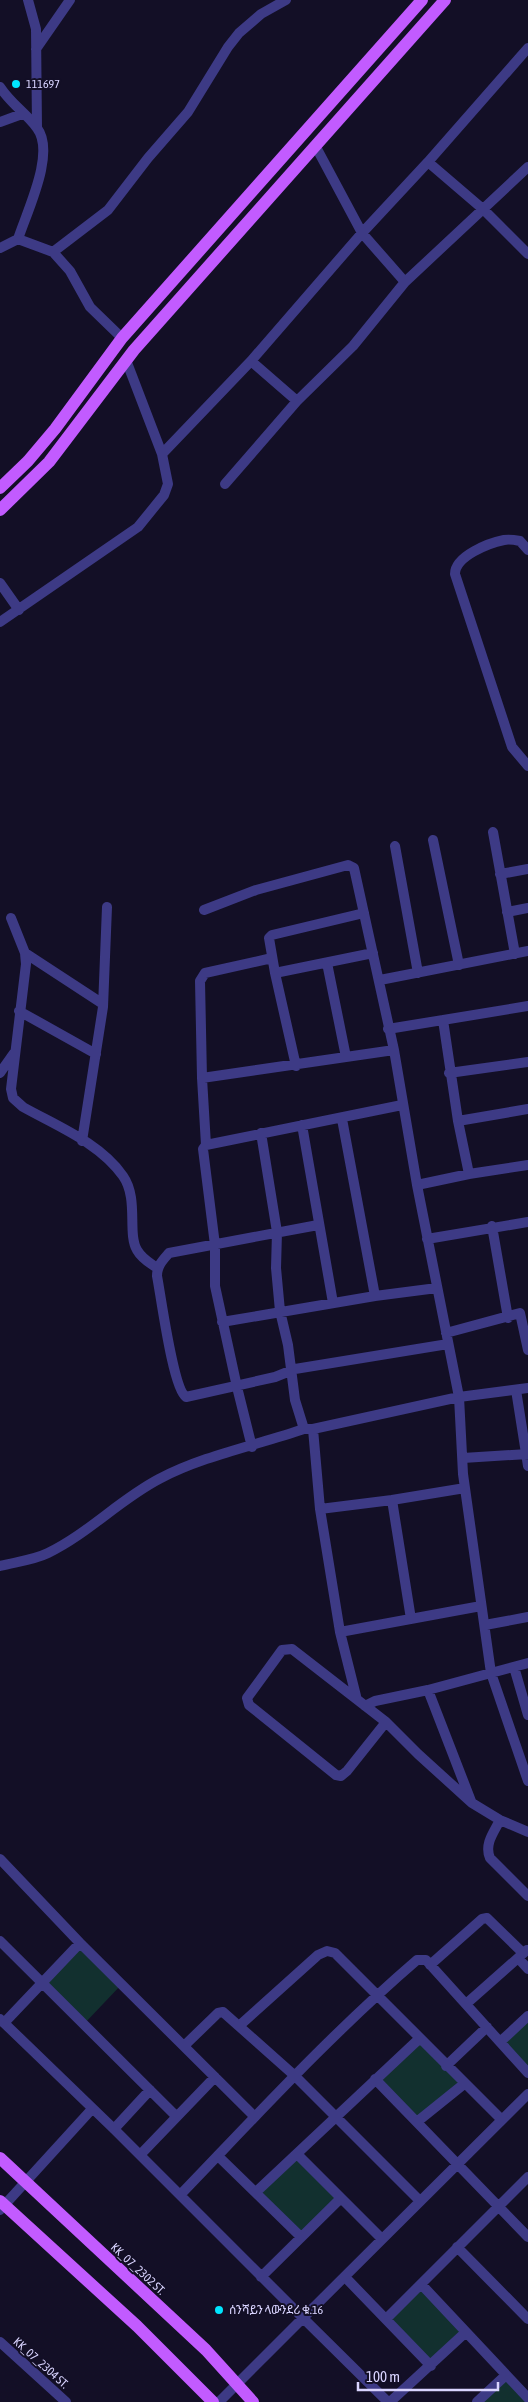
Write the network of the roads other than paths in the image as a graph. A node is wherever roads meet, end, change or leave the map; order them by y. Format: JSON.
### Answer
{"nodes":[{"id":1,"x":28,"y":0,"type":"edge"},
{"id":2,"x":70,"y":0,"type":"edge"},
{"id":3,"x":286,"y":0,"type":"edge"},
{"id":4,"x":422,"y":0,"type":"edge"},
{"id":5,"x":445,"y":0,"type":"edge"},
{"id":6,"x":528,"y":48,"type":"edge"},
{"id":7,"x":36,"y":49,"type":"junction"},
{"id":8,"x":0,"y":87,"type":"edge"},
{"id":9,"x":22,"y":114,"type":"junction"},
{"id":10,"x":0,"y":122,"type":"edge"},
{"id":11,"x":37,"y":128,"type":"junction"},
{"id":12,"x":316,"y":147,"type":"junction"},
{"id":13,"x":428,"y":162,"type":"junction"},
{"id":14,"x":528,"y":167,"type":"edge"},
{"id":15,"x":484,"y":210,"type":"junction"},
{"id":16,"x":362,"y":232,"type":"junction"},
{"id":17,"x":18,"y":239,"type":"junction"},
{"id":18,"x":0,"y":248,"type":"edge"},
{"id":19,"x":52,"y":252,"type":"junction"},
{"id":20,"x":528,"y":254,"type":"edge"},
{"id":21,"x":405,"y":282,"type":"junction"},
{"id":22,"x":122,"y":338,"type":"junction"},
{"id":23,"x":126,"y":360,"type":"junction"},
{"id":24,"x":251,"y":361,"type":"junction"},
{"id":25,"x":297,"y":401,"type":"junction"},
{"id":26,"x":162,"y":454,"type":"junction"},
{"id":27,"x":225,"y":484,"type":"dead end"},
{"id":28,"x":0,"y":488,"type":"edge"},
{"id":29,"x":0,"y":510,"type":"edge"},
{"id":30,"x":528,"y":550,"type":"edge"},
{"id":31,"x":0,"y":583,"type":"edge"},
{"id":32,"x":19,"y":610,"type":"junction"},
{"id":33,"x":0,"y":622,"type":"edge"},
{"id":34,"x":528,"y":766,"type":"edge"},
{"id":35,"x":492,"y":832,"type":"dead end"},
{"id":36,"x":434,"y":840,"type":"dead end"},
{"id":37,"x":395,"y":846,"type":"dead end"},
{"id":38,"x":528,"y":869,"type":"edge"},
{"id":39,"x":500,"y":874,"type":"junction"},
{"id":40,"x":107,"y":906,"type":"dead end"},
{"id":41,"x":528,"y":908,"type":"edge"},
{"id":42,"x":204,"y":910,"type":"dead end"},
{"id":43,"x":507,"y":912,"type":"junction"},
{"id":44,"x":364,"y":913,"type":"junction"},
{"id":45,"x":12,"y":918,"type":"dead end"},
{"id":46,"x":528,"y":951,"type":"edge"},
{"id":47,"x":25,"y":953,"type":"junction"},
{"id":48,"x":373,"y":953,"type":"junction"},
{"id":49,"x":515,"y":954,"type":"junction"},
{"id":50,"x":272,"y":958,"type":"junction"},
{"id":51,"x":327,"y":963,"type":"junction"},
{"id":52,"x":459,"y":965,"type":"junction"},
{"id":53,"x":275,"y":973,"type":"junction"},
{"id":54,"x":418,"y":973,"type":"junction"},
{"id":55,"x":380,"y":980,"type":"junction"},
{"id":56,"x":103,"y":1004,"type":"junction"},
{"id":57,"x":528,"y":1006,"type":"edge"},
{"id":58,"x":19,"y":1011,"type":"junction"},
{"id":59,"x":443,"y":1020,"type":"junction"},
{"id":60,"x":388,"y":1029,"type":"junction"},
{"id":61,"x":394,"y":1050,"type":"junction"},
{"id":62,"x":14,"y":1053,"type":"junction"},
{"id":63,"x":96,"y":1054,"type":"junction"},
{"id":64,"x":346,"y":1057,"type":"junction"},
{"id":65,"x":528,"y":1062,"type":"edge"},
{"id":66,"x":296,"y":1066,"type":"junction"},
{"id":67,"x":0,"y":1073,"type":"edge"},
{"id":68,"x":449,"y":1073,"type":"junction"},
{"id":69,"x":202,"y":1078,"type":"junction"},
{"id":70,"x":402,"y":1105,"type":"junction"},
{"id":71,"x":528,"y":1109,"type":"edge"},
{"id":72,"x":342,"y":1119,"type":"junction"},
{"id":73,"x":458,"y":1121,"type":"junction"},
{"id":74,"x":302,"y":1125,"type":"junction"},
{"id":75,"x":261,"y":1133,"type":"junction"},
{"id":76,"x":82,"y":1141,"type":"junction"},
{"id":77,"x":206,"y":1145,"type":"junction"},
{"id":78,"x":528,"y":1165,"type":"edge"},
{"id":79,"x":470,"y":1174,"type":"junction"},
{"id":80,"x":417,"y":1185,"type":"junction"},
{"id":81,"x":528,"y":1222,"type":"edge"},
{"id":82,"x":318,"y":1225,"type":"junction"},
{"id":83,"x":492,"y":1226,"type":"junction"},
{"id":84,"x":277,"y":1232,"type":"junction"},
{"id":85,"x":427,"y":1239,"type":"junction"},
{"id":86,"x":215,"y":1245,"type":"junction"},
{"id":87,"x":157,"y":1268,"type":"junction"},
{"id":88,"x":437,"y":1288,"type":"junction"},
{"id":89,"x":375,"y":1296,"type":"junction"},
{"id":90,"x":333,"y":1303,"type":"junction"},
{"id":91,"x":280,"y":1311,"type":"junction"},
{"id":92,"x":524,"y":1311,"type":"edge"},
{"id":93,"x":508,"y":1318,"type":"junction"},
{"id":94,"x":222,"y":1322,"type":"junction"},
{"id":95,"x":447,"y":1339,"type":"junction"},
{"id":96,"x":528,"y":1350,"type":"edge"},
{"id":97,"x":290,"y":1371,"type":"junction"},
{"id":98,"x":237,"y":1387,"type":"junction"},
{"id":99,"x":528,"y":1388,"type":"edge"},
{"id":100,"x":516,"y":1390,"type":"junction"},
{"id":101,"x":459,"y":1397,"type":"junction"},
{"id":102,"x":308,"y":1429,"type":"junction"},
{"id":103,"x":252,"y":1447,"type":"junction"},
{"id":104,"x":526,"y":1454,"type":"edge"},
{"id":105,"x":462,"y":1458,"type":"junction"},
{"id":106,"x":528,"y":1466,"type":"edge"},
{"id":107,"x":465,"y":1488,"type":"junction"},
{"id":108,"x":392,"y":1500,"type":"junction"},
{"id":109,"x":320,"y":1509,"type":"junction"},
{"id":110,"x":0,"y":1566,"type":"edge"},
{"id":111,"x":481,"y":1606,"type":"junction"},
{"id":112,"x":528,"y":1617,"type":"edge"},
{"id":113,"x":411,"y":1619,"type":"junction"},
{"id":114,"x":484,"y":1624,"type":"junction"},
{"id":115,"x":340,"y":1632,"type":"junction"},
{"id":116,"x":528,"y":1663,"type":"edge"},
{"id":117,"x":514,"y":1667,"type":"junction"},
{"id":118,"x":491,"y":1673,"type":"junction"},
{"id":119,"x":428,"y":1690,"type":"junction"},
{"id":120,"x":356,"y":1696,"type":"junction"},
{"id":121,"x":365,"y":1706,"type":"junction"},
{"id":122,"x":528,"y":1715,"type":"edge"},
{"id":123,"x":386,"y":1722,"type":"junction"},
{"id":124,"x":528,"y":1781,"type":"edge"},
{"id":125,"x":472,"y":1803,"type":"junction"},
{"id":126,"x":500,"y":1820,"type":"junction"},
{"id":127,"x":528,"y":1832,"type":"edge"},
{"id":128,"x":0,"y":1861,"type":"edge"},
{"id":129,"x":528,"y":1896,"type":"edge"},
{"id":130,"x":0,"y":1941,"type":"edge"},
{"id":131,"x":80,"y":1943,"type":"junction"},
{"id":132,"x":523,"y":1953,"type":"edge"},
{"id":133,"x":430,"y":1964,"type":"junction"},
{"id":134,"x":528,"y":1969,"type":"edge"},
{"id":135,"x":41,"y":1982,"type":"junction"},
{"id":136,"x":377,"y":1994,"type":"junction"},
{"id":137,"x":466,"y":2004,"type":"junction"},
{"id":138,"x":528,"y":2016,"type":"edge"},
{"id":139,"x":2,"y":2021,"type":"edge"},
{"id":140,"x":239,"y":2026,"type":"junction"},
{"id":141,"x":487,"y":2027,"type":"junction"},
{"id":142,"x":420,"y":2038,"type":"junction"},
{"id":143,"x":500,"y":2042,"type":"junction"},
{"id":144,"x":185,"y":2045,"type":"junction"},
{"id":145,"x":446,"y":2066,"type":"junction"},
{"id":146,"x":528,"y":2073,"type":"edge"},
{"id":147,"x":295,"y":2076,"type":"junction"},
{"id":148,"x":215,"y":2077,"type":"junction"},
{"id":149,"x":375,"y":2080,"type":"junction"},
{"id":150,"x":464,"y":2084,"type":"junction"},
{"id":151,"x":150,"y":2090,"type":"junction"},
{"id":152,"x":528,"y":2094,"type":"edge"},
{"id":153,"x":92,"y":2109,"type":"junction"},
{"id":154,"x":176,"y":2116,"type":"junction"},
{"id":155,"x":254,"y":2116,"type":"junction"},
{"id":156,"x":336,"y":2117,"type":"junction"},
{"id":157,"x":502,"y":2119,"type":"junction"},
{"id":158,"x":418,"y":2121,"type":"junction"},
{"id":159,"x":114,"y":2129,"type":"junction"},
{"id":160,"x":297,"y":2154,"type":"junction"},
{"id":161,"x":140,"y":2155,"type":"junction"},
{"id":162,"x":218,"y":2156,"type":"junction"},
{"id":163,"x":0,"y":2158,"type":"edge"},
{"id":164,"x":458,"y":2164,"type":"junction"},
{"id":165,"x":528,"y":2177,"type":"edge"},
{"id":166,"x":25,"y":2183,"type":"junction"},
{"id":167,"x":256,"y":2192,"type":"junction"},
{"id":168,"x":180,"y":2196,"type":"junction"},
{"id":169,"x":341,"y":2198,"type":"junction"},
{"id":170,"x":420,"y":2201,"type":"junction"},
{"id":171,"x":2,"y":2205,"type":"edge"},
{"id":172,"x":498,"y":2206,"type":"junction"},
{"id":173,"x":301,"y":2237,"type":"junction"},
{"id":174,"x":528,"y":2237,"type":"edge"},
{"id":175,"x":382,"y":2239,"type":"junction"},
{"id":176,"x":457,"y":2247,"type":"junction"},
{"id":177,"x":261,"y":2276,"type":"junction"},
{"id":178,"x":345,"y":2277,"type":"junction"},
{"id":179,"x":422,"y":2284,"type":"junction"},
{"id":180,"x":303,"y":2318,"type":"junction"},
{"id":181,"x":387,"y":2318,"type":"junction"},
{"id":182,"x":528,"y":2319,"type":"edge"},
{"id":183,"x":466,"y":2332,"type":"junction"},
{"id":184,"x":0,"y":2342,"type":"edge"},
{"id":185,"x":431,"y":2366,"type":"junction"},
{"id":186,"x":506,"y":2375,"type":"junction"},
{"id":187,"x":236,"y":2384,"type":"junction"},
{"id":188,"x":528,"y":2398,"type":"edge"},
{"id":189,"x":62,"y":2400,"type":"edge"},
{"id":190,"x":213,"y":2402,"type":"edge"},
{"id":191,"x":219,"y":2402,"type":"edge"},
{"id":192,"x":253,"y":2402,"type":"edge"},
{"id":193,"x":389,"y":2402,"type":"edge"},
{"id":194,"x":477,"y":2402,"type":"edge"}],
"edges":[{"from":1,"to":7,"type":"street"},
{"from":2,"to":7,"type":"street"},
{"from":3,"to":19,"type":"street"},
{"from":4,"to":22,"type":"main road"},
{"from":5,"to":12,"type":"main road"},
{"from":6,"to":13,"type":"street"},
{"from":7,"to":11,"type":"street"},
{"from":8,"to":9,"type":"street"},
{"from":9,"to":10,"type":"street"},
{"from":9,"to":11,"type":"street"},
{"from":11,"to":17,"type":"street"},
{"from":12,"to":16,"type":"street"},
{"from":12,"to":23,"type":"main road"},
{"from":13,"to":15,"type":"street"},
{"from":13,"to":16,"type":"street"},
{"from":14,"to":15,"type":"street"},
{"from":15,"to":20,"type":"street"},
{"from":15,"to":21,"type":"street"},
{"from":16,"to":21,"type":"street"},
{"from":16,"to":24,"type":"street"},
{"from":17,"to":18,"type":"street"},
{"from":17,"to":19,"type":"street"},
{"from":19,"to":22,"type":"street"},
{"from":21,"to":25,"type":"street"},
{"from":22,"to":28,"type":"main road"},
{"from":23,"to":26,"type":"street"},
{"from":23,"to":29,"type":"main road"},
{"from":24,"to":25,"type":"street"},
{"from":24,"to":26,"type":"street"},
{"from":25,"to":27,"type":"street"},
{"from":26,"to":32,"type":"street"},
{"from":30,"to":34,"type":"street"},
{"from":31,"to":32,"type":"street"},
{"from":32,"to":33,"type":"street"},
{"from":35,"to":39,"type":"street"},
{"from":36,"to":52,"type":"street"},
{"from":37,"to":54,"type":"street"},
{"from":38,"to":39,"type":"street"},
{"from":39,"to":43,"type":"street"},
{"from":40,"to":56,"type":"street"},
{"from":41,"to":43,"type":"street"},
{"from":42,"to":44,"type":"street"},
{"from":43,"to":49,"type":"street"},
{"from":44,"to":48,"type":"street"},
{"from":44,"to":50,"type":"street"},
{"from":45,"to":47,"type":"street"},
{"from":46,"to":49,"type":"street"},
{"from":47,"to":56,"type":"street"},
{"from":47,"to":58,"type":"street"},
{"from":48,"to":51,"type":"street"},
{"from":48,"to":55,"type":"street"},
{"from":49,"to":52,"type":"street"},
{"from":50,"to":53,"type":"street"},
{"from":50,"to":69,"type":"street"},
{"from":51,"to":53,"type":"street"},
{"from":51,"to":64,"type":"street"},
{"from":52,"to":54,"type":"street"},
{"from":53,"to":66,"type":"street"},
{"from":54,"to":55,"type":"street"},
{"from":55,"to":60,"type":"street"},
{"from":56,"to":63,"type":"street"},
{"from":57,"to":59,"type":"street"},
{"from":58,"to":62,"type":"street"},
{"from":58,"to":63,"type":"street"},
{"from":59,"to":60,"type":"street"},
{"from":59,"to":68,"type":"street"},
{"from":60,"to":61,"type":"street"},
{"from":61,"to":64,"type":"street"},
{"from":61,"to":70,"type":"street"},
{"from":62,"to":67,"type":"street"},
{"from":62,"to":76,"type":"street"},
{"from":63,"to":76,"type":"street"},
{"from":64,"to":66,"type":"street"},
{"from":65,"to":68,"type":"street"},
{"from":66,"to":69,"type":"street"},
{"from":68,"to":73,"type":"street"},
{"from":69,"to":77,"type":"street"},
{"from":70,"to":72,"type":"street"},
{"from":70,"to":80,"type":"street"},
{"from":71,"to":73,"type":"street"},
{"from":72,"to":74,"type":"street"},
{"from":72,"to":89,"type":"street"},
{"from":73,"to":79,"type":"street"},
{"from":74,"to":75,"type":"street"},
{"from":74,"to":82,"type":"street"},
{"from":75,"to":77,"type":"street"},
{"from":75,"to":84,"type":"street"},
{"from":76,"to":87,"type":"street"},
{"from":77,"to":86,"type":"street"},
{"from":78,"to":79,"type":"street"},
{"from":79,"to":80,"type":"street"},
{"from":80,"to":85,"type":"street"},
{"from":81,"to":83,"type":"street"},
{"from":82,"to":84,"type":"street"},
{"from":82,"to":90,"type":"street"},
{"from":83,"to":85,"type":"street"},
{"from":83,"to":93,"type":"street"},
{"from":84,"to":86,"type":"street"},
{"from":84,"to":91,"type":"street"},
{"from":85,"to":88,"type":"street"},
{"from":86,"to":87,"type":"street"},
{"from":86,"to":94,"type":"street"},
{"from":87,"to":98,"type":"street"},
{"from":88,"to":89,"type":"street"},
{"from":88,"to":95,"type":"street"},
{"from":89,"to":90,"type":"street"},
{"from":90,"to":91,"type":"street"},
{"from":91,"to":94,"type":"street"},
{"from":91,"to":97,"type":"street"},
{"from":92,"to":93,"type":"street"},
{"from":92,"to":96,"type":"street"},
{"from":93,"to":95,"type":"street"},
{"from":94,"to":98,"type":"street"},
{"from":95,"to":97,"type":"street"},
{"from":95,"to":101,"type":"street"},
{"from":97,"to":98,"type":"street"},
{"from":97,"to":102,"type":"street"},
{"from":98,"to":103,"type":"street"},
{"from":99,"to":100,"type":"street"},
{"from":100,"to":101,"type":"street"},
{"from":100,"to":104,"type":"street"},
{"from":101,"to":102,"type":"street"},
{"from":101,"to":105,"type":"street"},
{"from":102,"to":103,"type":"street"},
{"from":102,"to":109,"type":"street"},
{"from":103,"to":110,"type":"street"},
{"from":104,"to":105,"type":"street"},
{"from":104,"to":106,"type":"street"},
{"from":105,"to":107,"type":"street"},
{"from":107,"to":108,"type":"street"},
{"from":107,"to":111,"type":"street"},
{"from":108,"to":109,"type":"street"},
{"from":108,"to":113,"type":"street"},
{"from":109,"to":115,"type":"street"},
{"from":111,"to":113,"type":"street"},
{"from":111,"to":114,"type":"street"},
{"from":112,"to":114,"type":"street"},
{"from":113,"to":115,"type":"street"},
{"from":114,"to":118,"type":"street"},
{"from":115,"to":120,"type":"street"},
{"from":116,"to":117,"type":"street"},
{"from":117,"to":118,"type":"street"},
{"from":117,"to":122,"type":"street"},
{"from":118,"to":119,"type":"street"},
{"from":118,"to":124,"type":"street"},
{"from":119,"to":121,"type":"street"},
{"from":119,"to":125,"type":"street"},
{"from":120,"to":121,"type":"street"},
{"from":120,"to":123,"type":"street"},
{"from":121,"to":123,"type":"street"},
{"from":123,"to":125,"type":"street"},
{"from":125,"to":126,"type":"street"},
{"from":126,"to":127,"type":"street"},
{"from":126,"to":129,"type":"street"},
{"from":128,"to":131,"type":"street"},
{"from":130,"to":135,"type":"street"},
{"from":131,"to":135,"type":"street"},
{"from":131,"to":144,"type":"street"},
{"from":132,"to":133,"type":"street"},
{"from":132,"to":134,"type":"street"},
{"from":132,"to":137,"type":"street"},
{"from":133,"to":136,"type":"street"},
{"from":133,"to":137,"type":"street"},
{"from":135,"to":139,"type":"street"},
{"from":135,"to":151,"type":"street"},
{"from":136,"to":140,"type":"street"},
{"from":136,"to":142,"type":"street"},
{"from":136,"to":147,"type":"street"},
{"from":137,"to":141,"type":"street"},
{"from":138,"to":143,"type":"street"},
{"from":139,"to":153,"type":"street"},
{"from":140,"to":144,"type":"street"},
{"from":140,"to":147,"type":"street"},
{"from":141,"to":143,"type":"street"},
{"from":141,"to":145,"type":"street"},
{"from":142,"to":145,"type":"street"},
{"from":142,"to":149,"type":"street"},
{"from":143,"to":146,"type":"street"},
{"from":144,"to":148,"type":"street"},
{"from":145,"to":150,"type":"street"},
{"from":147,"to":155,"type":"street"},
{"from":147,"to":156,"type":"street"},
{"from":148,"to":154,"type":"street"},
{"from":148,"to":155,"type":"street"},
{"from":149,"to":156,"type":"street"},
{"from":149,"to":158,"type":"street"},
{"from":150,"to":157,"type":"street"},
{"from":150,"to":158,"type":"street"},
{"from":151,"to":154,"type":"street"},
{"from":151,"to":159,"type":"street"},
{"from":152,"to":157,"type":"street"},
{"from":153,"to":159,"type":"street"},
{"from":153,"to":166,"type":"street"},
{"from":154,"to":161,"type":"street"},
{"from":155,"to":162,"type":"street"},
{"from":156,"to":160,"type":"street"},
{"from":156,"to":170,"type":"street"},
{"from":157,"to":164,"type":"street"},
{"from":158,"to":164,"type":"street"},
{"from":159,"to":161,"type":"street"},
{"from":160,"to":167,"type":"street"},
{"from":160,"to":169,"type":"street"},
{"from":161,"to":168,"type":"street"},
{"from":162,"to":167,"type":"street"},
{"from":162,"to":168,"type":"street"},
{"from":163,"to":166,"type":"main road","name":"KK_07_2302 ST."},
{"from":164,"to":170,"type":"street"},
{"from":164,"to":172,"type":"street"},
{"from":165,"to":172,"type":"street"},
{"from":166,"to":171,"type":"street"},
{"from":166,"to":187,"type":"main road","name":"KK_07_2302 ST."},
{"from":167,"to":173,"type":"street"},
{"from":168,"to":177,"type":"street"},
{"from":169,"to":173,"type":"street"},
{"from":169,"to":175,"type":"street"},
{"from":170,"to":175,"type":"street"},
{"from":171,"to":190,"type":"main road"},
{"from":172,"to":174,"type":"street"},
{"from":172,"to":176,"type":"street"},
{"from":173,"to":177,"type":"street"},
{"from":175,"to":178,"type":"street"},
{"from":176,"to":179,"type":"street"},
{"from":176,"to":182,"type":"street"},
{"from":177,"to":180,"type":"street"},
{"from":178,"to":180,"type":"street"},
{"from":178,"to":181,"type":"street"},
{"from":179,"to":181,"type":"street"},
{"from":179,"to":183,"type":"street"},
{"from":180,"to":187,"type":"street"},
{"from":180,"to":193,"type":"street"},
{"from":181,"to":185,"type":"street"},
{"from":183,"to":185,"type":"street"},
{"from":183,"to":186,"type":"street"},
{"from":184,"to":189,"type":"street","name":"KK_07_2304 ST."},
{"from":185,"to":193,"type":"street"},
{"from":186,"to":188,"type":"street"},
{"from":186,"to":194,"type":"street"},
{"from":187,"to":191,"type":"street"},
{"from":187,"to":192,"type":"main road","name":"KK_07_2302 ST."}]}
